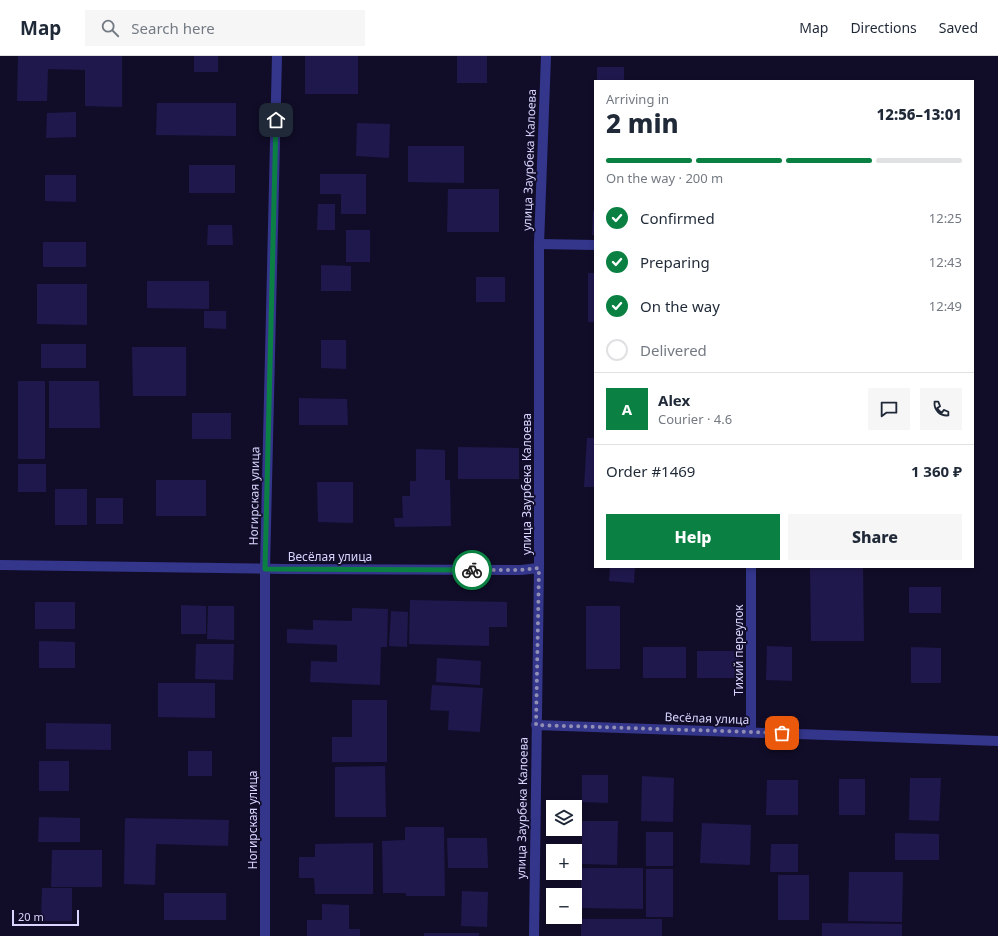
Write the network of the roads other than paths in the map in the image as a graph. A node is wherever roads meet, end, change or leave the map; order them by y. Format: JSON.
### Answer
{"nodes":[{"id":1,"x":277,"y":56,"type":"edge"},
{"id":2,"x":546,"y":56,"type":"edge"},
{"id":3,"x":539,"y":244,"type":"junction"},
{"id":4,"x":594,"y":245,"type":"edge"},
{"id":5,"x":0,"y":565,"type":"edge"},
{"id":6,"x":539,"y":568,"type":"junction"},
{"id":7,"x":751,"y":568,"type":"edge"},
{"id":8,"x":265,"y":569,"type":"junction"},
{"id":9,"x":536,"y":725,"type":"junction"},
{"id":10,"x":751,"y":732,"type":"junction"},
{"id":11,"x":998,"y":741,"type":"edge"},
{"id":12,"x":265,"y":936,"type":"edge"},
{"id":13,"x":534,"y":936,"type":"edge"}],
"edges":[{"from":1,"to":8,"type":"street","name":"Ногирская улица"},
{"from":2,"to":3,"type":"street","name":"улица Заурбека Калоева"},
{"from":3,"to":4,"type":"street"},
{"from":3,"to":6,"type":"street","name":"улица Заурбека Калоева"},
{"from":5,"to":8,"type":"street","name":"Весёлая улица"},
{"from":6,"to":8,"type":"street","name":"Весёлая улица"},
{"from":6,"to":9,"type":"street","name":"улица Заурбека Калоева"},
{"from":7,"to":10,"type":"street","name":"Тихий переулок"},
{"from":8,"to":12,"type":"street","name":"Ногирская улица"},
{"from":9,"to":10,"type":"street","name":"Весёлая улица"},
{"from":9,"to":13,"type":"street","name":"улица Заурбека Калоева"},
{"from":10,"to":11,"type":"street","name":"Весёлая улица"}]}
